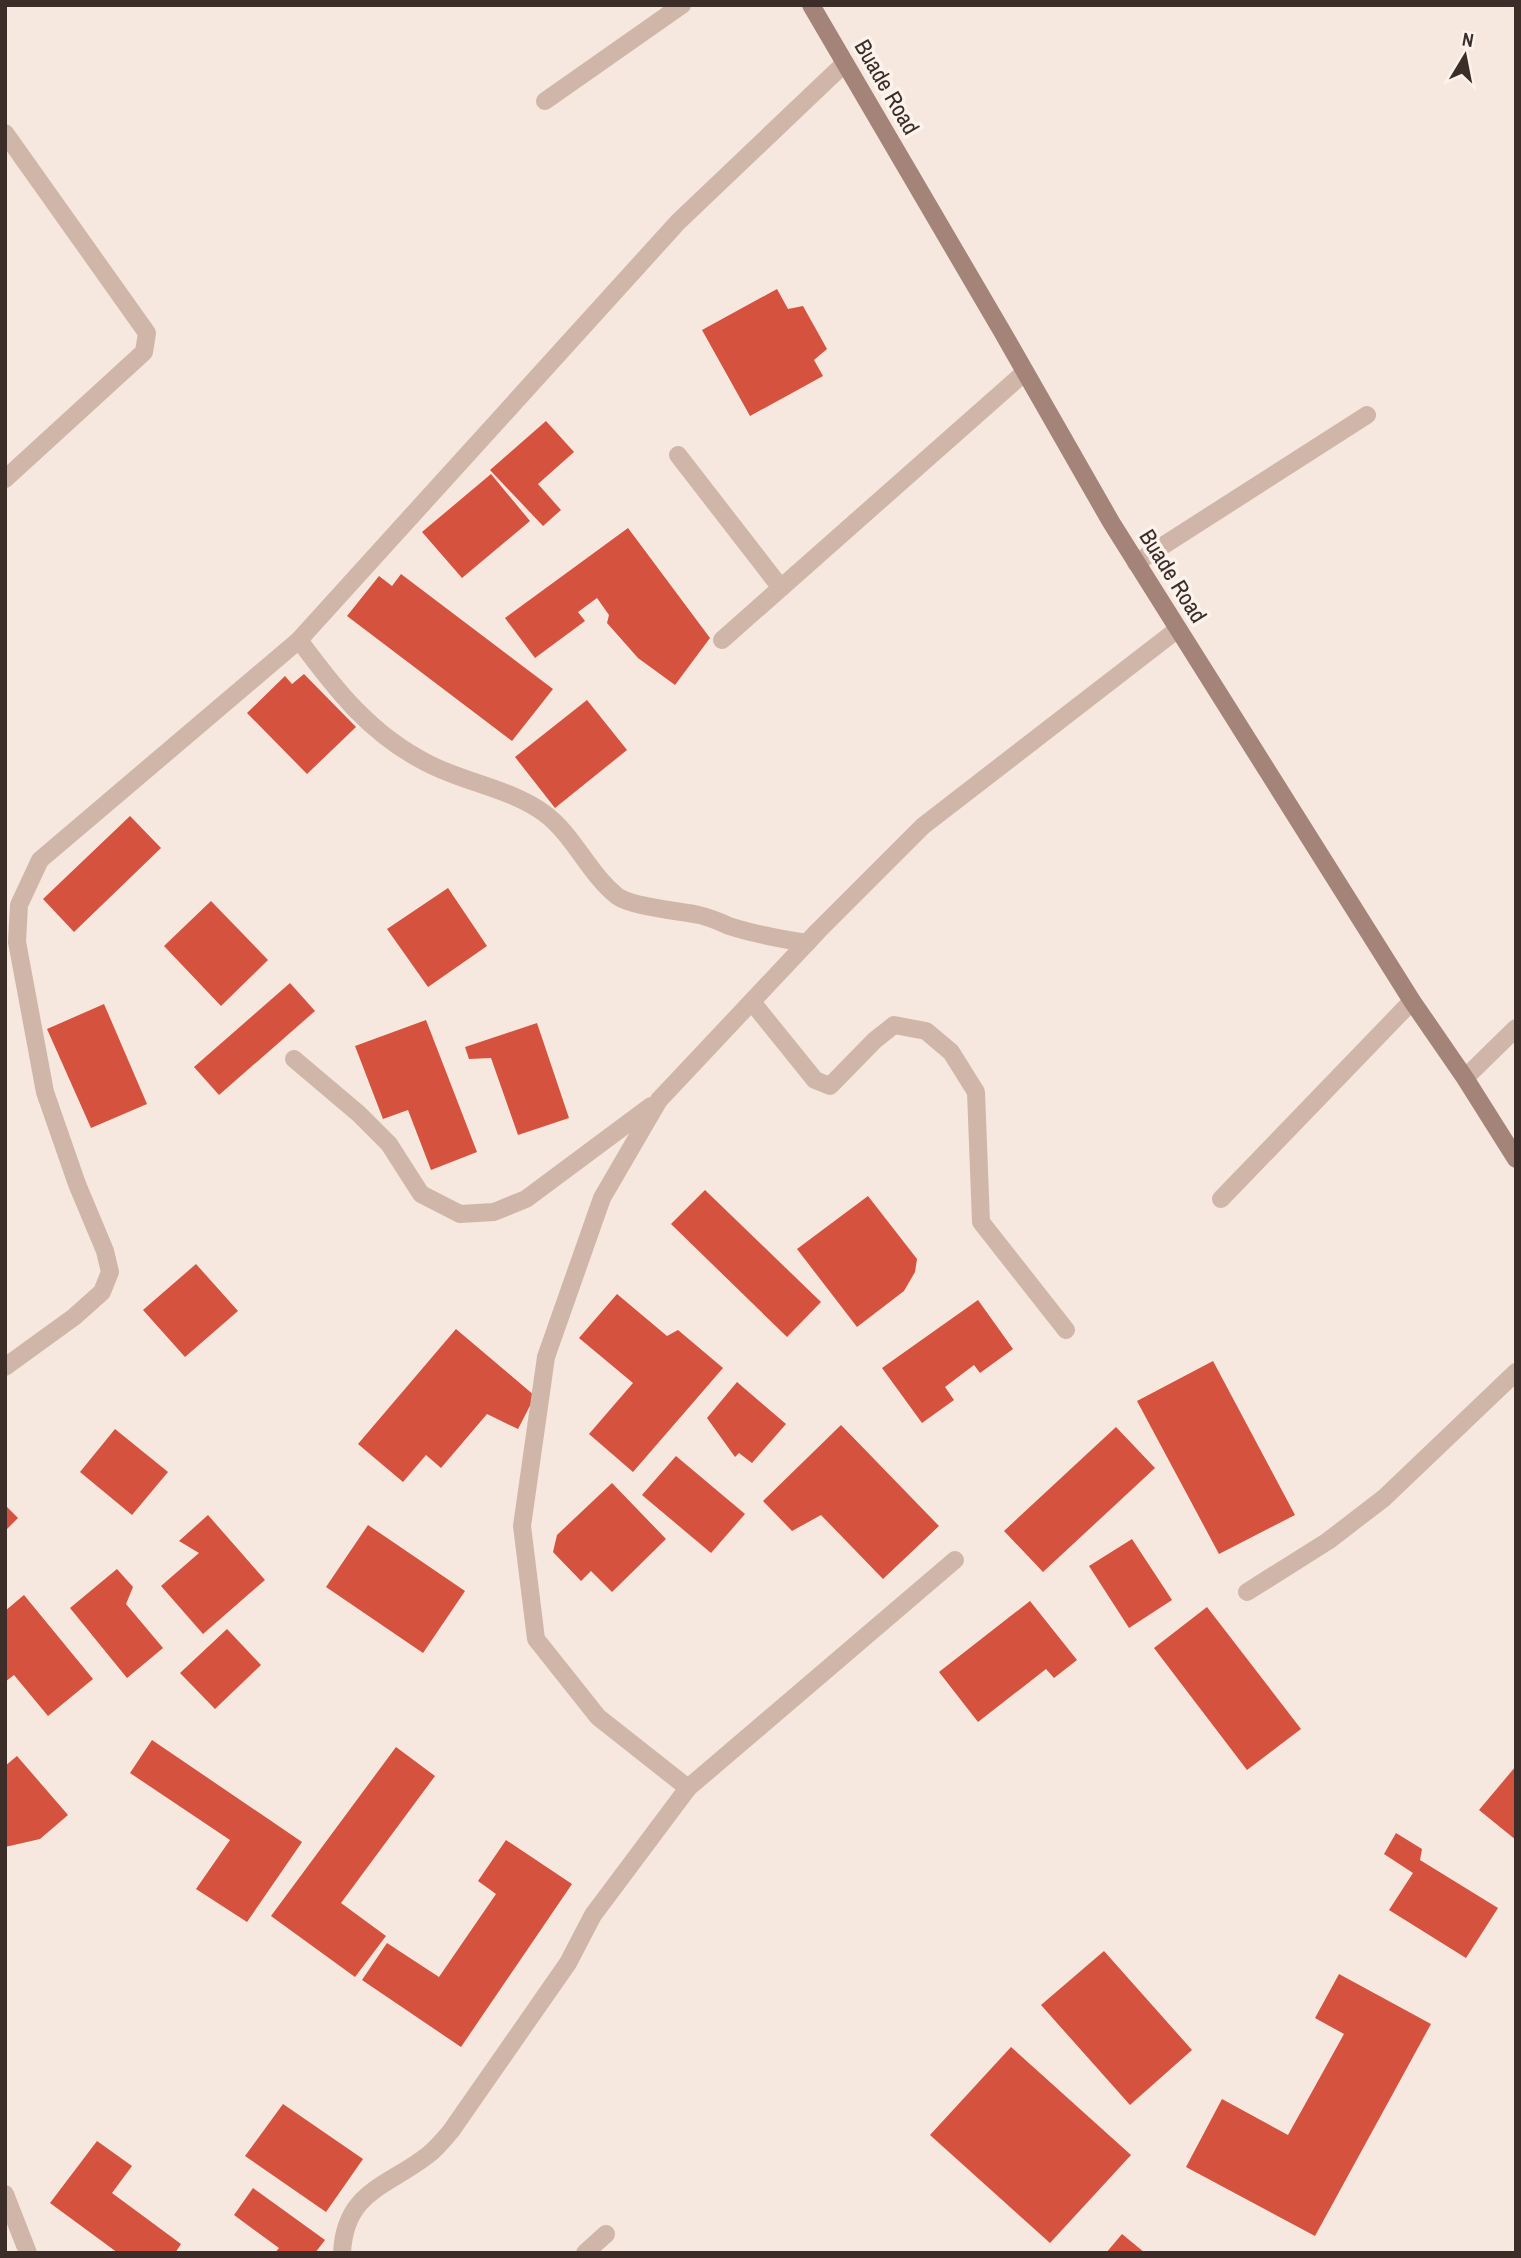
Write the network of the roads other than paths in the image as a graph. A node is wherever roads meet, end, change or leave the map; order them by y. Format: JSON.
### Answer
{"nodes":[{"id":1,"x":682,"y":5,"type":"edge"},
{"id":2,"x":811,"y":5,"type":"edge"},
{"id":3,"x":845,"y":64,"type":"junction"},
{"id":4,"x":545,"y":101,"type":"dead end"},
{"id":5,"x":5,"y":133,"type":"edge"},
{"id":6,"x":1026,"y":372,"type":"junction"},
{"id":7,"x":1367,"y":415,"type":"dead end"},
{"id":8,"x":678,"y":455,"type":"dead end"},
{"id":9,"x":5,"y":479,"type":"edge"},
{"id":10,"x":1136,"y":563,"type":"junction"},
{"id":11,"x":782,"y":588,"type":"junction"},
{"id":12,"x":1178,"y":629,"type":"junction"},
{"id":13,"x":299,"y":640,"type":"junction"},
{"id":14,"x":722,"y":640,"type":"dead end"},
{"id":15,"x":807,"y":943,"type":"junction"},
{"id":16,"x":1412,"y":1001,"type":"junction"},
{"id":17,"x":752,"y":1002,"type":"junction"},
{"id":18,"x":1516,"y":1028,"type":"edge"},
{"id":19,"x":294,"y":1059,"type":"dead end"},
{"id":20,"x":1465,"y":1078,"type":"junction"},
{"id":21,"x":659,"y":1100,"type":"junction"},
{"id":22,"x":1516,"y":1160,"type":"edge"},
{"id":23,"x":1222,"y":1199,"type":"dead end"},
{"id":24,"x":1066,"y":1330,"type":"dead end"},
{"id":25,"x":5,"y":1367,"type":"edge"},
{"id":26,"x":1516,"y":1372,"type":"edge"},
{"id":27,"x":956,"y":1560,"type":"dead end"},
{"id":28,"x":1247,"y":1592,"type":"dead end"},
{"id":29,"x":688,"y":1788,"type":"junction"},
{"id":30,"x":5,"y":2193,"type":"edge"},
{"id":31,"x":606,"y":2234,"type":"dead end"},
{"id":32,"x":27,"y":2253,"type":"edge"},
{"id":33,"x":342,"y":2253,"type":"edge"},
{"id":34,"x":585,"y":2253,"type":"edge"}],
"edges":[{"from":1,"to":4,"type":"street"},
{"from":2,"to":3,"type":"street","name":"Buade Road"},
{"from":3,"to":6,"type":"street","name":"Buade Road"},
{"from":3,"to":13,"type":"street"},
{"from":5,"to":9,"type":"street"},
{"from":6,"to":10,"type":"street","name":"Buade Road"},
{"from":6,"to":11,"type":"street"},
{"from":7,"to":10,"type":"street"},
{"from":8,"to":11,"type":"street"},
{"from":10,"to":12,"type":"street","name":"Buade Road"},
{"from":11,"to":14,"type":"street"},
{"from":12,"to":15,"type":"street"},
{"from":12,"to":16,"type":"street","name":"Buade Road"},
{"from":13,"to":15,"type":"street"},
{"from":13,"to":25,"type":"street"},
{"from":15,"to":17,"type":"street"},
{"from":16,"to":20,"type":"street","name":"Buade Road"},
{"from":16,"to":23,"type":"street"},
{"from":17,"to":21,"type":"street"},
{"from":17,"to":24,"type":"street"},
{"from":18,"to":20,"type":"street"},
{"from":19,"to":21,"type":"street"},
{"from":20,"to":22,"type":"street","name":"Buade Road"},
{"from":21,"to":29,"type":"street"},
{"from":26,"to":28,"type":"street"},
{"from":27,"to":29,"type":"street"},
{"from":29,"to":33,"type":"street"},
{"from":30,"to":32,"type":"street"},
{"from":31,"to":34,"type":"street"}]}
